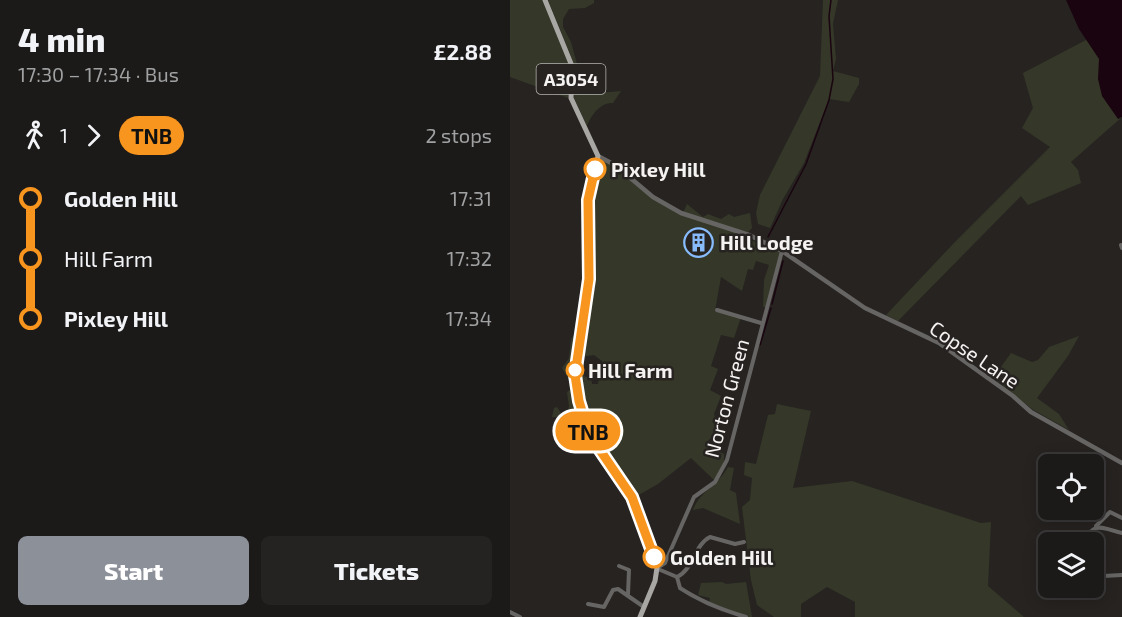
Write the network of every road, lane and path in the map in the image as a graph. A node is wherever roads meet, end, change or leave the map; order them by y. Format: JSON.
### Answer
{"nodes":[{"id":1,"x":545,"y":0,"type":"edge"},
{"id":2,"x":598,"y":156,"type":"junction"},
{"id":3,"x":782,"y":251,"type":"junction"},
{"id":4,"x":717,"y":310,"type":"dead end"},
{"id":5,"x":761,"y":324,"type":"junction"},
{"id":6,"x":1122,"y":463,"type":"edge"},
{"id":7,"x":1122,"y":518,"type":"edge"},
{"id":8,"x":1095,"y":527,"type":"junction"},
{"id":9,"x":1091,"y":532,"type":"edge"},
{"id":10,"x":1122,"y":533,"type":"edge"},
{"id":11,"x":744,"y":542,"type":"dead end"},
{"id":12,"x":619,"y":566,"type":"dead end"},
{"id":13,"x":657,"y":568,"type":"junction"},
{"id":14,"x":1122,"y":575,"type":"edge"},
{"id":15,"x":1104,"y":576,"type":"edge"},
{"id":16,"x":677,"y":577,"type":"junction"},
{"id":17,"x":628,"y":594,"type":"junction"},
{"id":18,"x":588,"y":604,"type":"dead end"},
{"id":19,"x":644,"y":607,"type":"junction"},
{"id":20,"x":510,"y":612,"type":"edge"},
{"id":21,"x":520,"y":617,"type":"edge"},
{"id":22,"x":640,"y":617,"type":"edge"},
{"id":23,"x":746,"y":617,"type":"edge"}],
"edges":[{"from":1,"to":2,"type":"main road","number":"A3054"},
{"from":2,"to":3,"type":"street"},
{"from":2,"to":13,"type":"main road"},
{"from":3,"to":5,"type":"street","name":"Norton Green"},
{"from":3,"to":6,"type":"street","name":"Copse Lane"},
{"from":4,"to":5,"type":"street"},
{"from":5,"to":13,"type":"street","name":"Norton Green"},
{"from":7,"to":8,"type":"street"},
{"from":8,"to":9,"type":"street"},
{"from":8,"to":10,"type":"street"},
{"from":11,"to":16,"type":"street"},
{"from":12,"to":17,"type":"street"},
{"from":13,"to":16,"type":"street"},
{"from":13,"to":19,"type":"main road"},
{"from":14,"to":15,"type":"street"},
{"from":16,"to":23,"type":"street"},
{"from":17,"to":18,"type":"street"},
{"from":17,"to":19,"type":"street"},
{"from":19,"to":22,"type":"main road"},
{"from":20,"to":21,"type":"street"}]}
